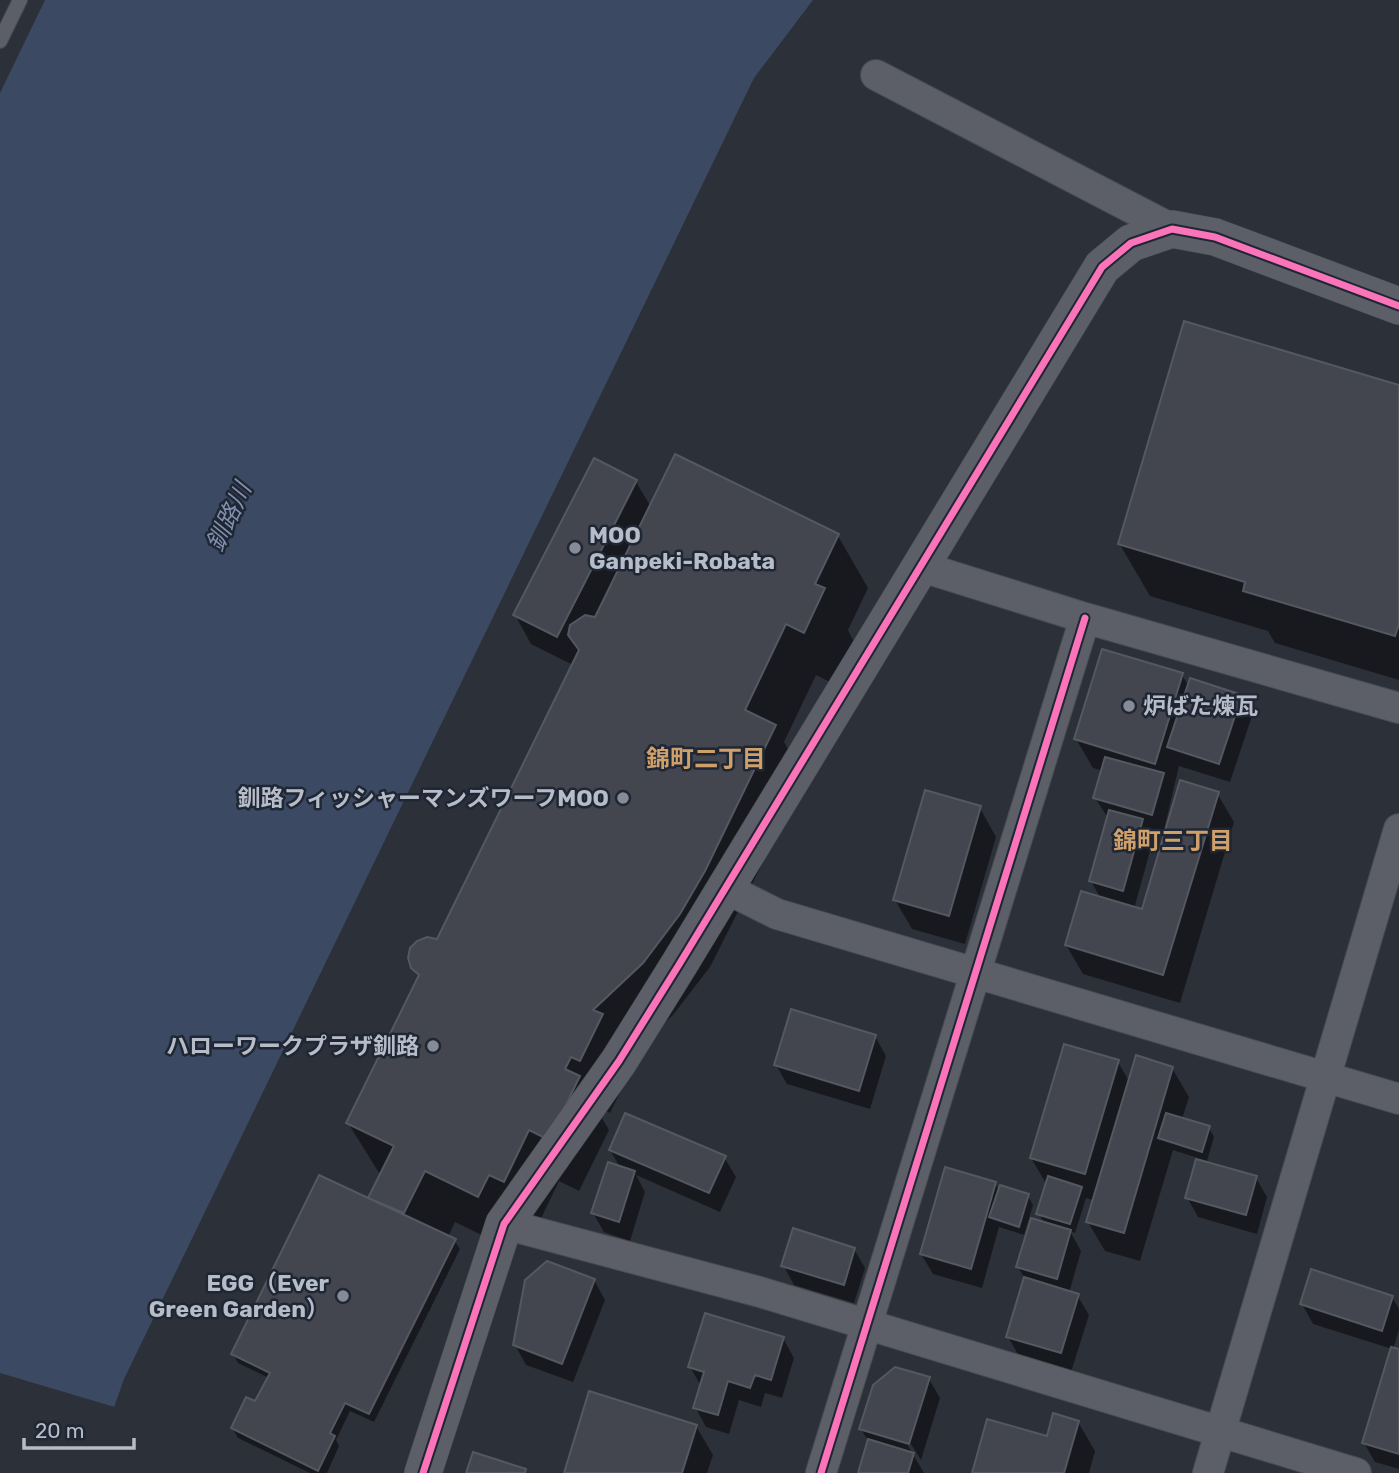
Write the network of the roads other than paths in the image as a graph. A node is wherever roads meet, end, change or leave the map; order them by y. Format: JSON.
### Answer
{"nodes":[{"id":1,"x":20,"y":0,"type":"edge"},
{"id":2,"x":0,"y":41,"type":"edge"},
{"id":3,"x":876,"y":75,"type":"dead end"},
{"id":4,"x":1172,"y":229,"type":"junction"},
{"id":5,"x":1399,"y":306,"type":"edge"},
{"id":6,"x":919,"y":565,"type":"junction"},
{"id":7,"x":1085,"y":618,"type":"junction"},
{"id":8,"x":1399,"y":708,"type":"edge"},
{"id":9,"x":1399,"y":829,"type":"edge"},
{"id":10,"x":725,"y":888,"type":"junction"},
{"id":11,"x":975,"y":972,"type":"junction"},
{"id":12,"x":1327,"y":1078,"type":"junction"},
{"id":13,"x":1399,"y":1099,"type":"edge"},
{"id":14,"x":504,"y":1224,"type":"junction"},
{"id":15,"x":864,"y":1325,"type":"junction"},
{"id":16,"x":1220,"y":1432,"type":"junction"},
{"id":17,"x":423,"y":1473,"type":"edge"},
{"id":18,"x":821,"y":1473,"type":"edge"},
{"id":19,"x":1208,"y":1473,"type":"edge"},
{"id":20,"x":1356,"y":1473,"type":"edge"}],
"edges":[{"from":1,"to":2,"type":"lane"},
{"from":3,"to":4,"type":"street"},
{"from":4,"to":5,"type":"street"},
{"from":4,"to":6,"type":"street"},
{"from":6,"to":7,"type":"street"},
{"from":6,"to":10,"type":"street"},
{"from":7,"to":8,"type":"street"},
{"from":7,"to":11,"type":"street"},
{"from":9,"to":12,"type":"street"},
{"from":10,"to":11,"type":"street"},
{"from":10,"to":14,"type":"street"},
{"from":11,"to":12,"type":"street"},
{"from":11,"to":15,"type":"street"},
{"from":12,"to":13,"type":"street"},
{"from":12,"to":16,"type":"street"},
{"from":14,"to":15,"type":"street"},
{"from":14,"to":17,"type":"street"},
{"from":15,"to":16,"type":"street"},
{"from":15,"to":18,"type":"street"},
{"from":16,"to":19,"type":"street"},
{"from":16,"to":20,"type":"street"}]}
